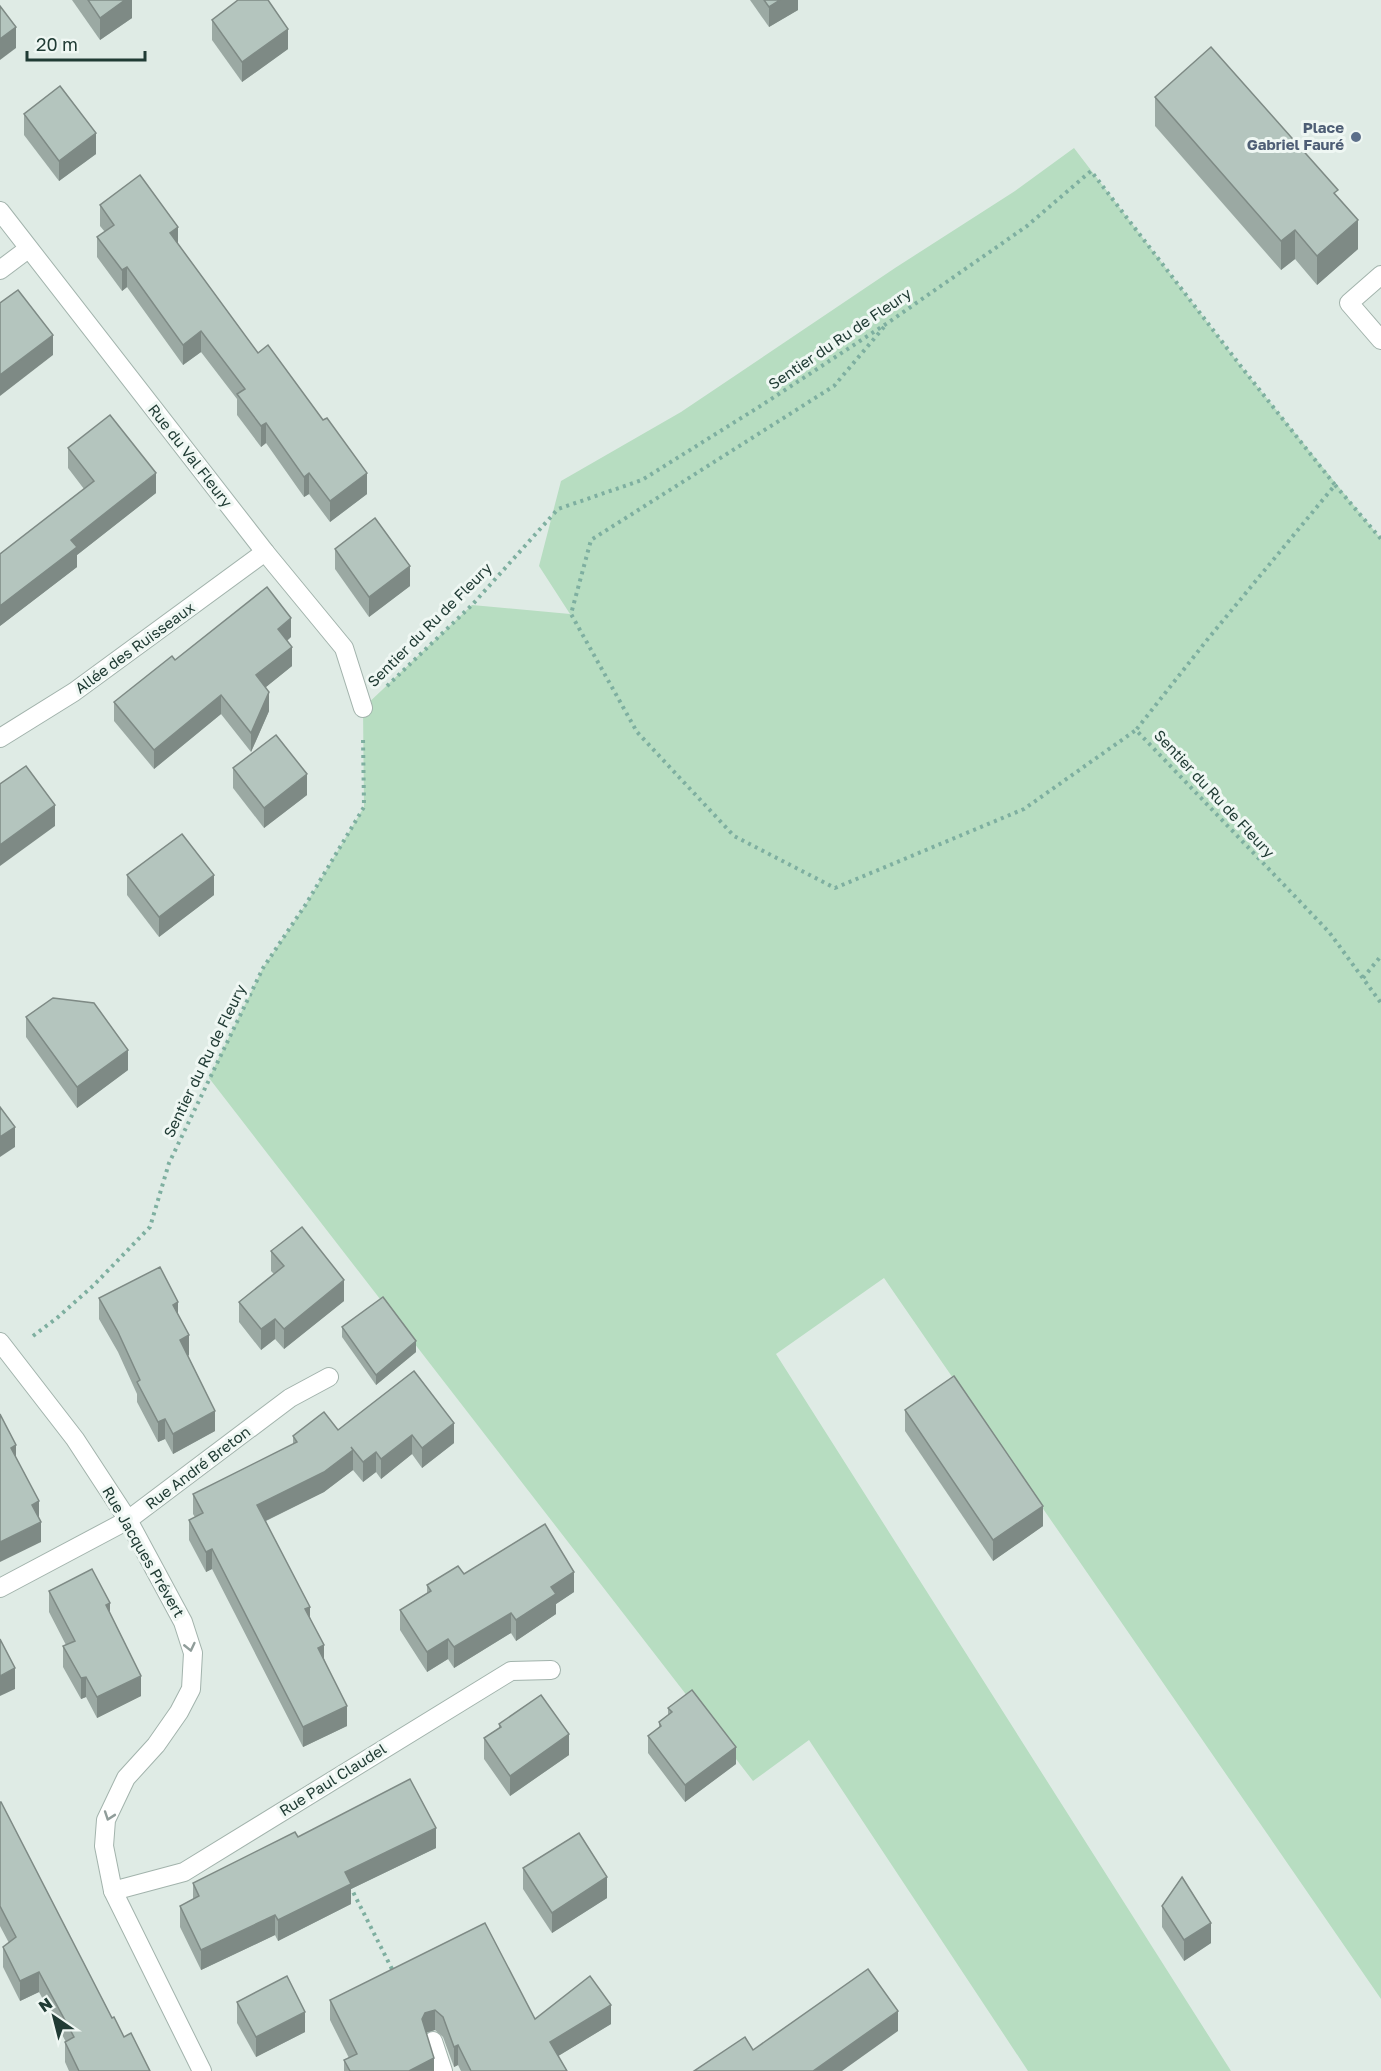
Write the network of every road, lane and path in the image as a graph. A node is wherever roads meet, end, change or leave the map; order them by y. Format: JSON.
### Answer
{"nodes":[{"id":1,"x":0,"y":211,"type":"edge"},
{"id":2,"x":28,"y":249,"type":"junction"},
{"id":3,"x":0,"y":270,"type":"edge"},
{"id":4,"x":1381,"y":275,"type":"edge"},
{"id":5,"x":889,"y":322,"type":"junction"},
{"id":6,"x":1381,"y":340,"type":"edge"},
{"id":7,"x":1335,"y":485,"type":"junction"},
{"id":8,"x":1381,"y":539,"type":"edge"},
{"id":9,"x":266,"y":552,"type":"junction"},
{"id":10,"x":363,"y":708,"type":"junction"},
{"id":11,"x":1136,"y":730,"type":"junction"},
{"id":12,"x":0,"y":738,"type":"edge"},
{"id":13,"x":1381,"y":956,"type":"edge"},
{"id":14,"x":1363,"y":978,"type":"junction"},
{"id":15,"x":1381,"y":1003,"type":"edge"},
{"id":16,"x":5,"y":1347,"type":"edge"},
{"id":17,"x":329,"y":1377,"type":"dead end"},
{"id":18,"x":128,"y":1520,"type":"junction"},
{"id":19,"x":0,"y":1588,"type":"edge"},
{"id":20,"x":551,"y":1670,"type":"dead end"},
{"id":21,"x":348,"y":1882,"type":"edge"},
{"id":22,"x":113,"y":1891,"type":"junction"},
{"id":23,"x":397,"y":1978,"type":"edge"},
{"id":24,"x":433,"y":2042,"type":"dead end"},
{"id":25,"x":202,"y":2071,"type":"edge"},
{"id":26,"x":443,"y":2071,"type":"edge"}],
"edges":[{"from":1,"to":2,"type":"street","name":"Rue du Val Fleury"},
{"from":2,"to":3,"type":"street"},
{"from":2,"to":9,"type":"street","name":"Rue du Val Fleury"},
{"from":4,"to":6,"type":"street"},
{"from":5,"to":7,"type":"path","name":"Sentier du Ru de Fleury"},
{"from":5,"to":10,"type":"path","name":"Sentier du Ru de Fleury"},
{"from":5,"to":11,"type":"path"},
{"from":7,"to":8,"type":"path"},
{"from":7,"to":11,"type":"path","name":"Sentier du Ru de Fleury"},
{"from":9,"to":10,"type":"street","name":"Rue du Val Fleury"},
{"from":9,"to":12,"type":"street","name":"Allée des Ruisseaux"},
{"from":10,"to":16,"type":"path","name":"Sentier du Ru de Fleury"},
{"from":11,"to":14,"type":"path","name":"Sentier du Ru de Fleury"},
{"from":13,"to":14,"type":"path"},
{"from":14,"to":15,"type":"path","name":"Sentier du Ru de Fleury"},
{"from":16,"to":18,"type":"street","name":"Rue Jacques Prévert"},
{"from":17,"to":18,"type":"street","name":"Rue André Breton"},
{"from":18,"to":19,"type":"street","name":"Rue André Breton"},
{"from":18,"to":22,"type":"street","name":"Rue Jacques Prévert","one_way":true},
{"from":20,"to":22,"type":"street","name":"Rue Paul Claudel"},
{"from":21,"to":23,"type":"path"},
{"from":22,"to":25,"type":"street","name":"Rue Jacques Prévert"},
{"from":24,"to":26,"type":"street"}]}
